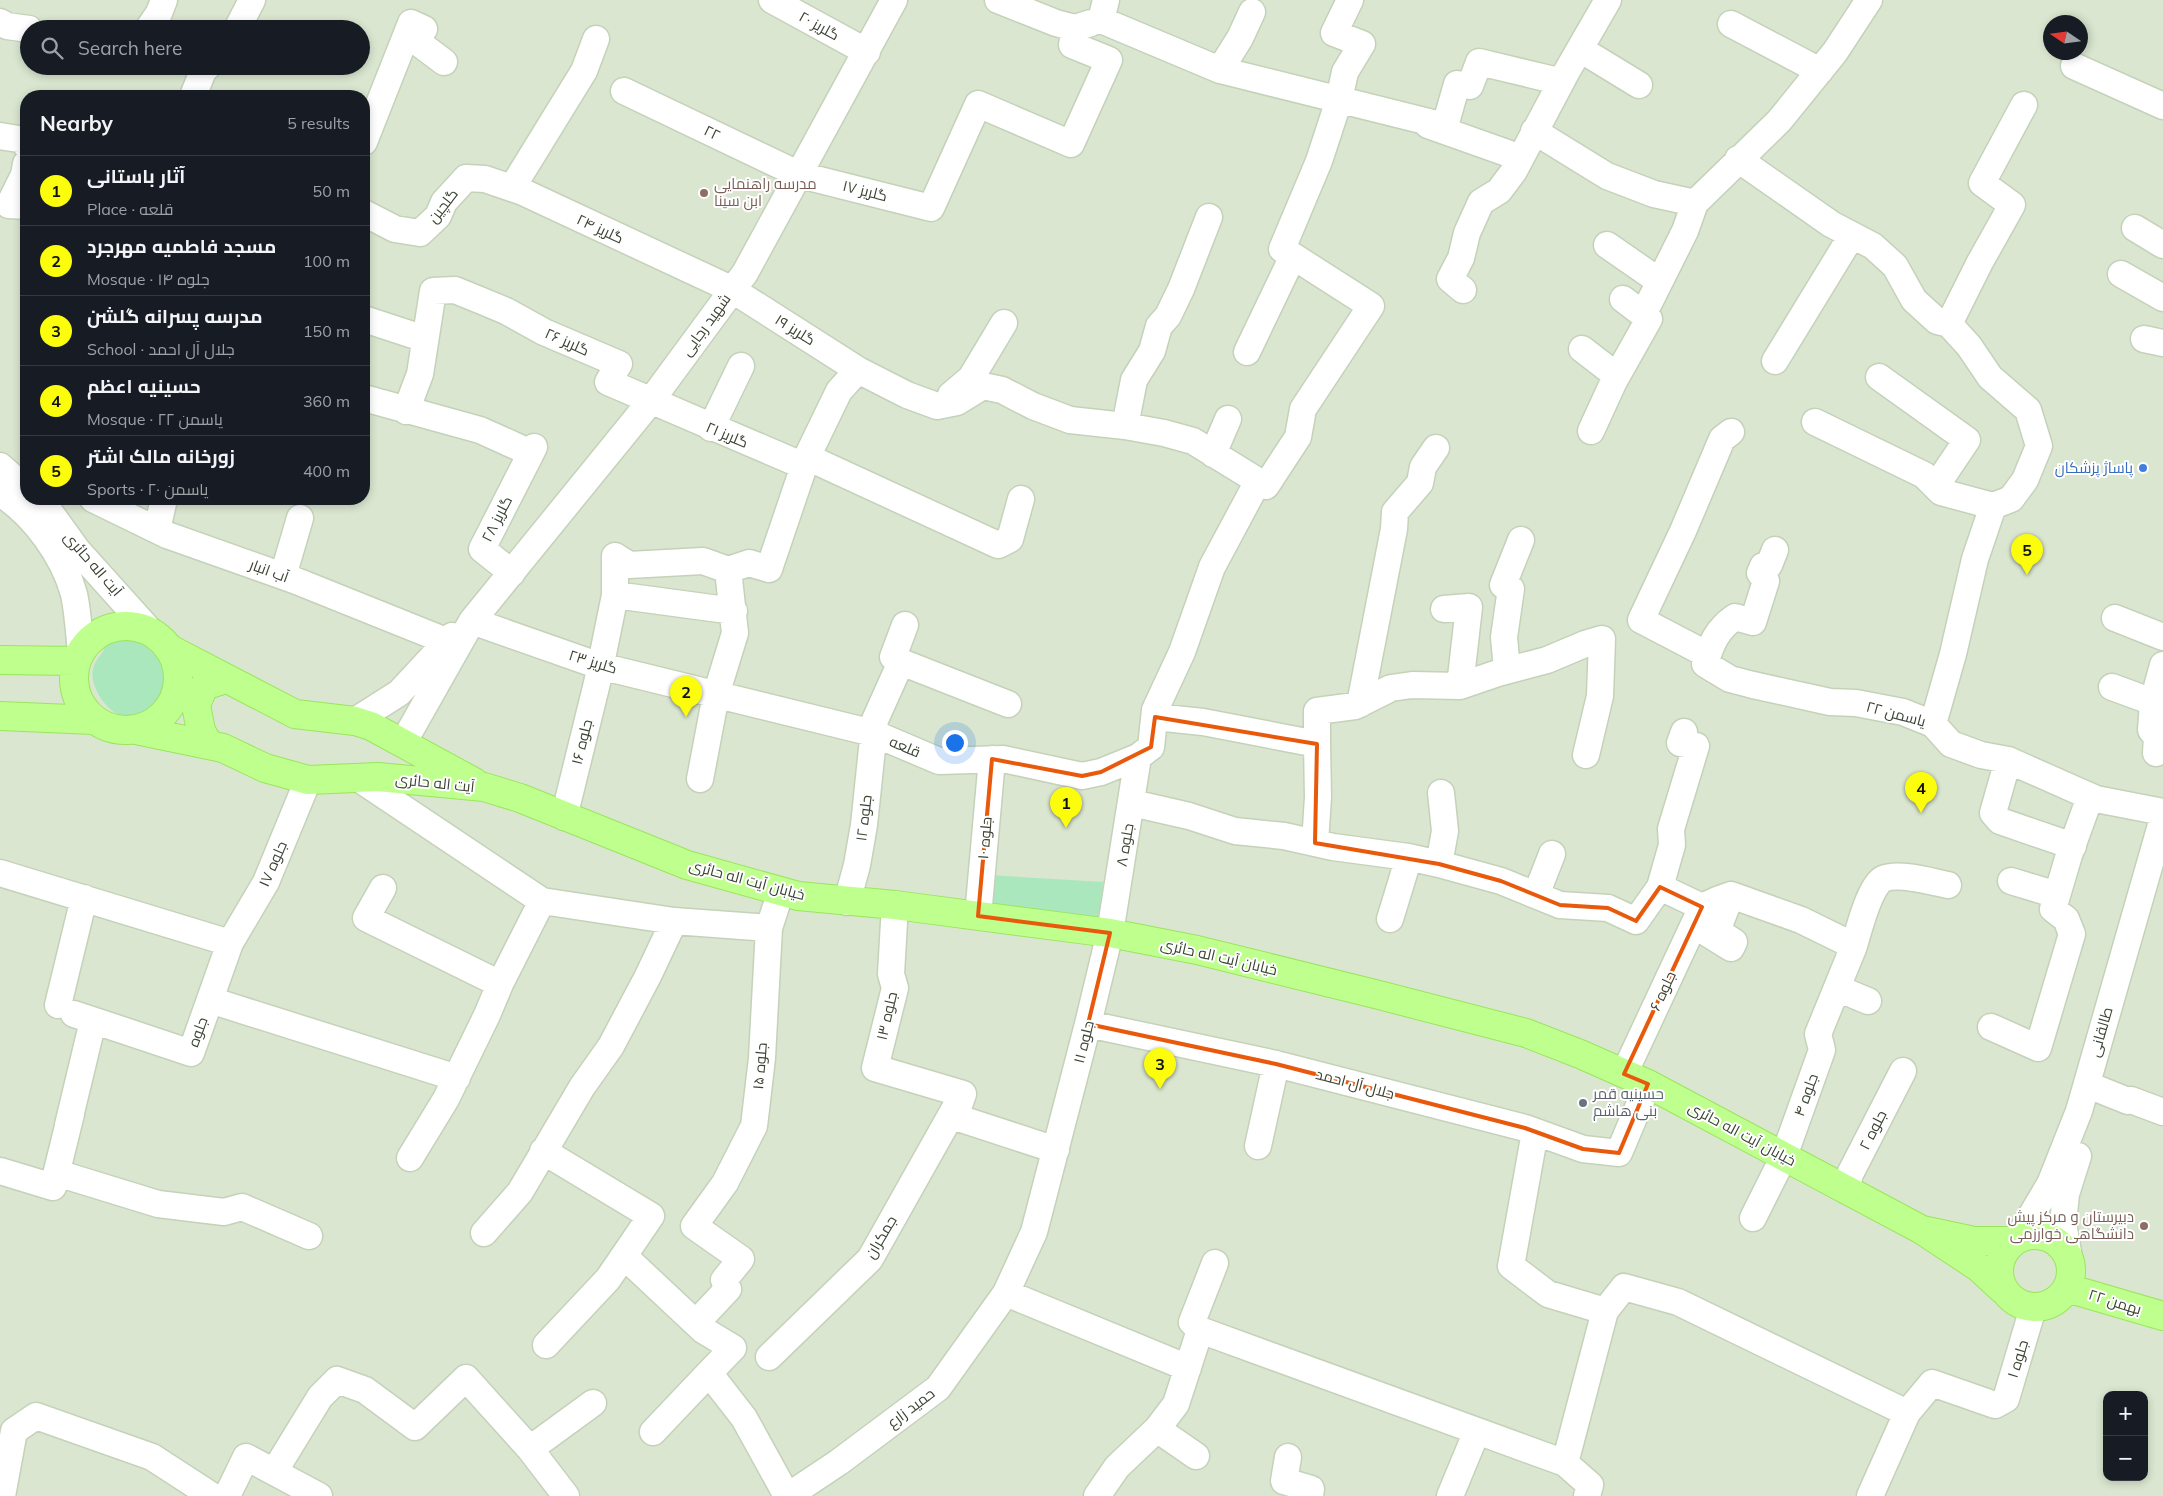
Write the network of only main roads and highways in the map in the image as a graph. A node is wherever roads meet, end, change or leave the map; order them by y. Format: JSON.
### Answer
{"nodes":[{"id":1,"x":168,"y":648,"type":"junction"},
{"id":2,"x":79,"y":656,"type":"junction"},
{"id":3,"x":0,"y":660,"type":"edge"},
{"id":4,"x":226,"y":679,"type":"junction"},
{"id":5,"x":0,"y":716,"type":"edge"},
{"id":6,"x":94,"y":720,"type":"junction"},
{"id":7,"x":136,"y":730,"type":"junction"},
{"id":8,"x":403,"y":743,"type":"junction"},
{"id":9,"x":209,"y":745,"type":"junction"},
{"id":10,"x":368,"y":777,"type":"junction"},
{"id":11,"x":484,"y":788,"type":"junction"},
{"id":12,"x":1922,"y":1230,"type":"junction"},
{"id":13,"x":2015,"y":1240,"type":"junction"},
{"id":14,"x":2067,"y":1288,"type":"junction"},
{"id":15,"x":2003,"y":1290,"type":"junction"},
{"id":16,"x":2163,"y":1316,"type":"edge"}],
"edges":[{"from":1,"to":2,"type":"main road"},
{"from":1,"to":4,"type":"main road","name":"آیت اله حائری"},
{"from":1,"to":7,"type":"main road"},
{"from":2,"to":3,"type":"main road"},
{"from":2,"to":6,"type":"main road"},
{"from":4,"to":8,"type":"main road","name":"آیت اله حائری"},
{"from":4,"to":9,"type":"main road"},
{"from":5,"to":6,"type":"main road"},
{"from":6,"to":7,"type":"main road"},
{"from":7,"to":9,"type":"main road","name":"آیت اله حائری"},
{"from":8,"to":10,"type":"main road"},
{"from":8,"to":11,"type":"main road","name":"آیت اله حائری"},
{"from":9,"to":10,"type":"main road","name":"آیت اله حائری"},
{"from":10,"to":11,"type":"main road","name":"آیت اله حائری"},
{"from":11,"to":12,"type":"main road","name":"خیابان آیت اله حائری"},
{"from":12,"to":13,"type":"main road"},
{"from":12,"to":15,"type":"main road"},
{"from":13,"to":14,"type":"main road"},
{"from":13,"to":15,"type":"main road"},
{"from":14,"to":15,"type":"main road"},
{"from":14,"to":16,"type":"main road","name":"۲۲ بهمن"}]}
